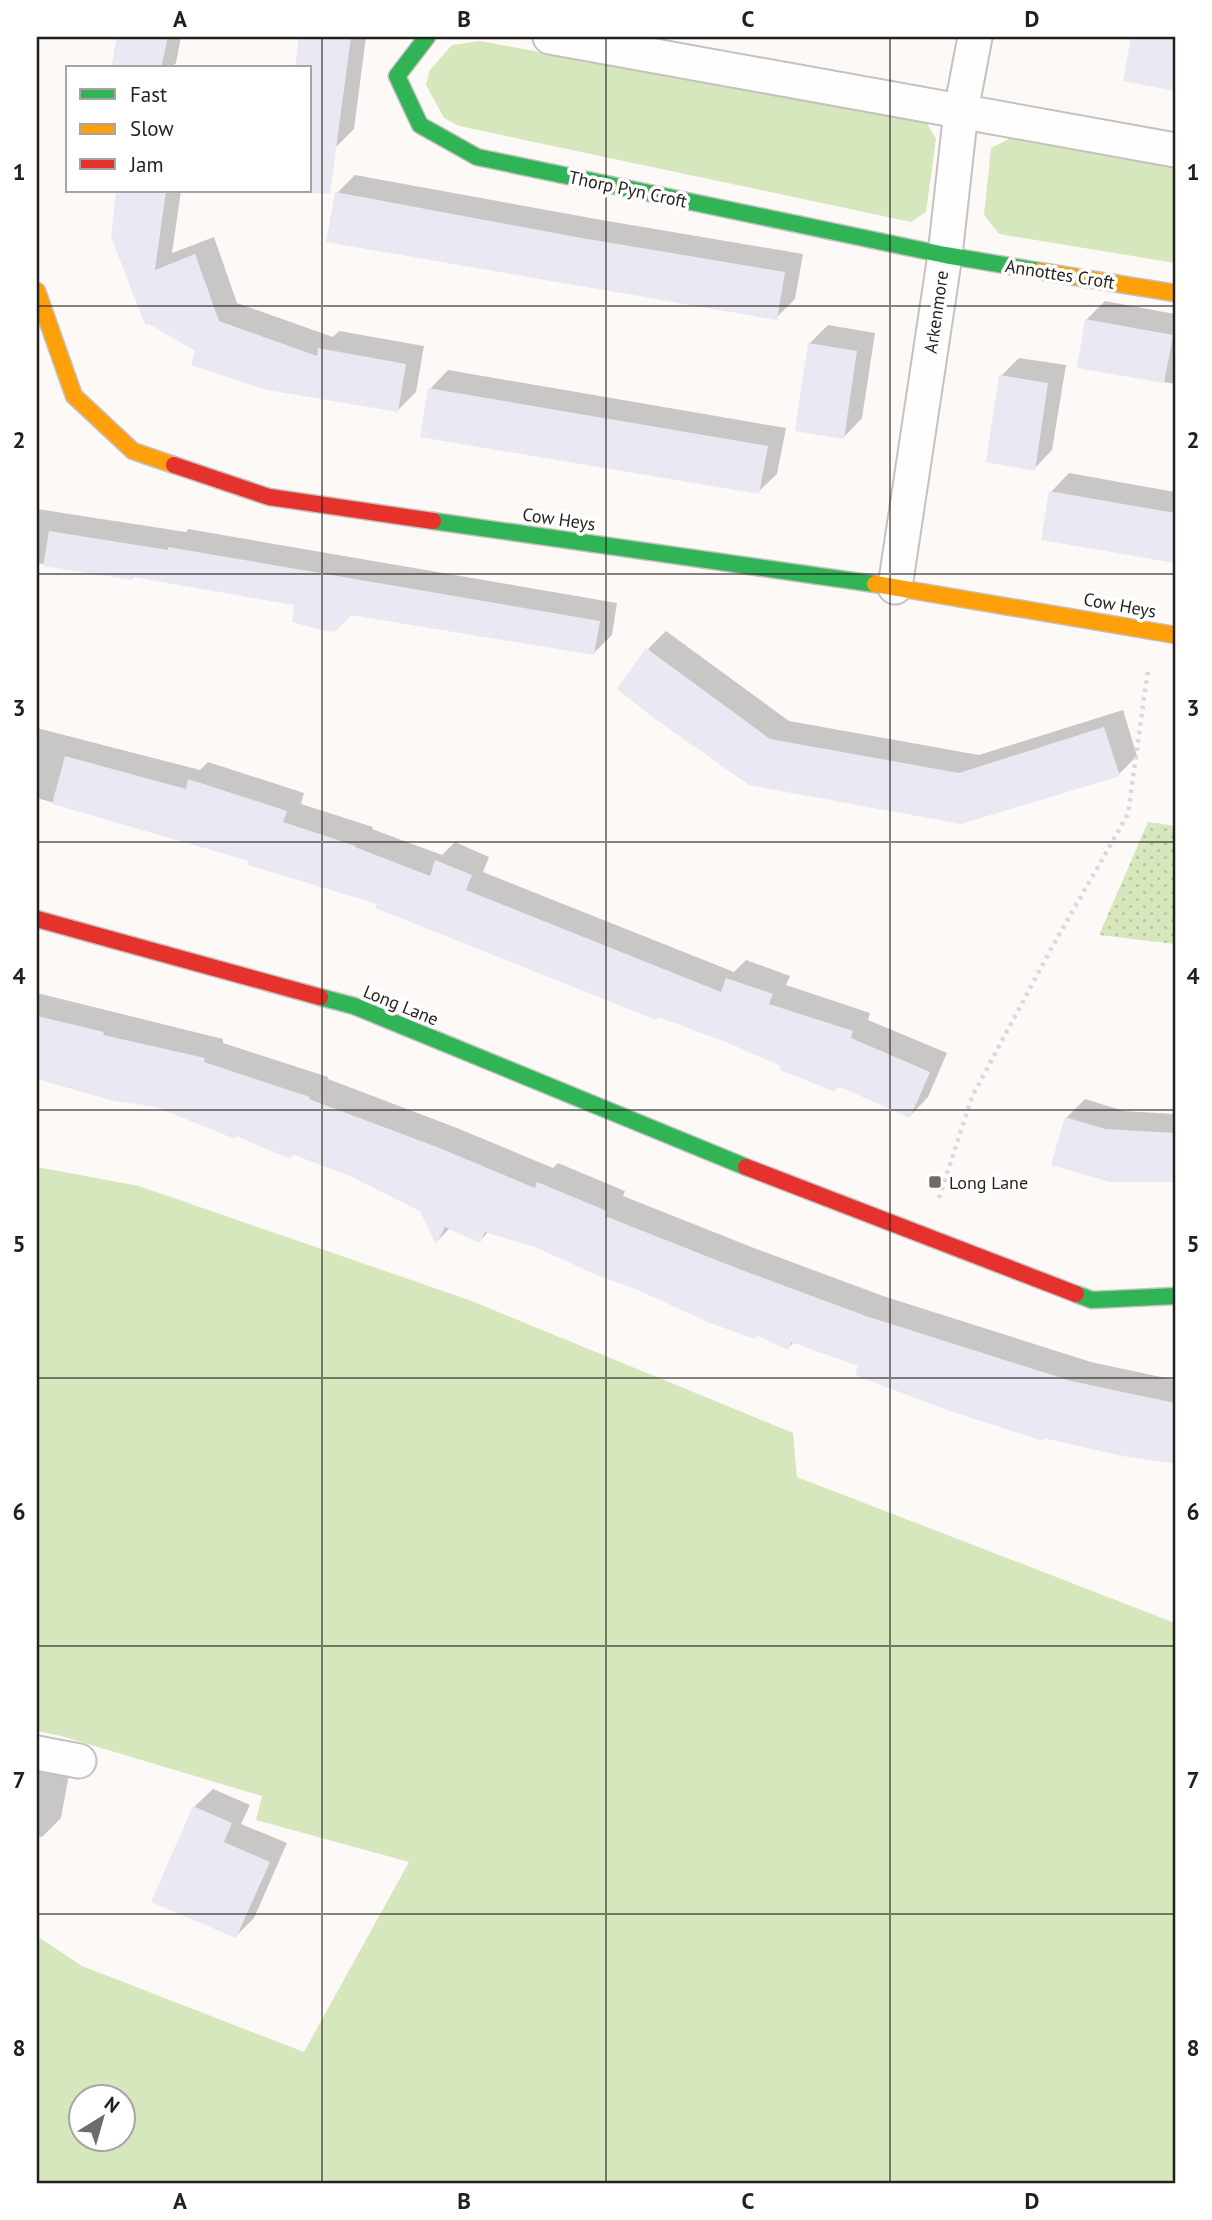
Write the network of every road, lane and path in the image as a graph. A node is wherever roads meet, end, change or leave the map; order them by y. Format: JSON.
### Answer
{"nodes":[{"id":1,"x":427,"y":37,"type":"edge"},
{"id":2,"x":550,"y":37,"type":"edge"},
{"id":3,"x":975,"y":37,"type":"edge"},
{"id":4,"x":961,"y":111,"type":"junction"},
{"id":5,"x":1175,"y":150,"type":"edge"},
{"id":6,"x":945,"y":255,"type":"junction"},
{"id":7,"x":37,"y":291,"type":"edge"},
{"id":8,"x":1175,"y":293,"type":"edge"},
{"id":9,"x":895,"y":587,"type":"junction"},
{"id":10,"x":1153,"y":630,"type":"junction"},
{"id":11,"x":1175,"y":635,"type":"edge"},
{"id":12,"x":37,"y":919,"type":"edge"},
{"id":13,"x":926,"y":1236,"type":"junction"},
{"id":14,"x":1175,"y":1296,"type":"edge"},
{"id":15,"x":37,"y":1753,"type":"edge"},
{"id":16,"x":79,"y":1761,"type":"dead end"}],
"edges":[{"from":1,"to":6,"type":"street","name":"Thorp Pyn Croft"},
{"from":2,"to":4,"type":"street"},
{"from":3,"to":4,"type":"street","name":"Arkenmore"},
{"from":4,"to":5,"type":"street"},
{"from":4,"to":6,"type":"street","name":"Arkenmore"},
{"from":6,"to":8,"type":"street","name":"Annottes Croft"},
{"from":6,"to":9,"type":"street","name":"Arkenmore"},
{"from":7,"to":9,"type":"street","name":"Cow Heys"},
{"from":9,"to":10,"type":"street","name":"Cow Heys"},
{"from":10,"to":11,"type":"street","name":"Cow Heys"},
{"from":10,"to":13,"type":"path"},
{"from":12,"to":13,"type":"street","name":"Long Lane"},
{"from":13,"to":14,"type":"street","name":"Long Lane"},
{"from":15,"to":16,"type":"street"}]}
